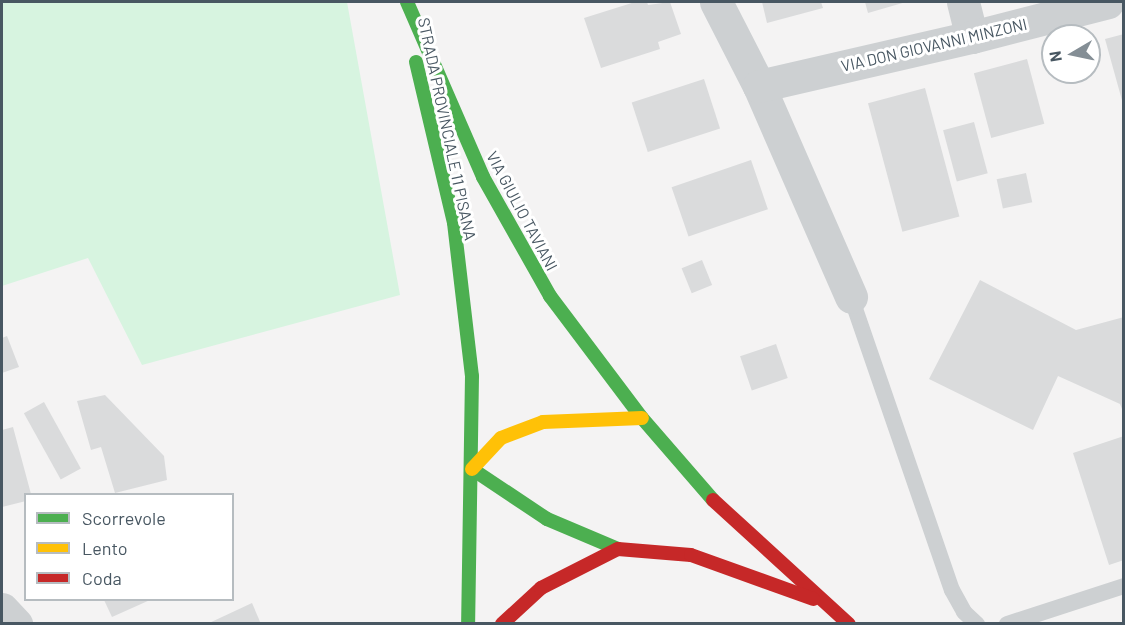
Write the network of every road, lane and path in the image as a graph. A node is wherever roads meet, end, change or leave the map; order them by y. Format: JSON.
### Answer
{"nodes":[{"id":1,"x":402,"y":2,"type":"edge"},
{"id":2,"x":407,"y":2,"type":"edge"},
{"id":3,"x":716,"y":2,"type":"edge"},
{"id":4,"x":963,"y":2,"type":"edge"},
{"id":5,"x":1108,"y":2,"type":"edge"},
{"id":6,"x":972,"y":37,"type":"junction"},
{"id":7,"x":759,"y":86,"type":"junction"},
{"id":8,"x":851,"y":297,"type":"joint"},
{"id":9,"x":642,"y":418,"type":"junction"},
{"id":10,"x":472,"y":469,"type":"junction"},
{"id":11,"x":618,"y":549,"type":"junction"},
{"id":12,"x":1124,"y":586,"type":"edge"},
{"id":13,"x":827,"y":604,"type":"junction"},
{"id":14,"x":2,"y":609,"type":"edge"},
{"id":15,"x":16,"y":624,"type":"edge"},
{"id":16,"x":468,"y":624,"type":"edge"},
{"id":17,"x":502,"y":624,"type":"edge"},
{"id":18,"x":849,"y":624,"type":"edge"},
{"id":19,"x":977,"y":624,"type":"edge"},
{"id":20,"x":1007,"y":624,"type":"edge"}],
"edges":[{"from":1,"to":10,"type":"main road","name":"STRADA PROVINCIALE 11 PISANA"},
{"from":2,"to":9,"type":"main road","name":"VIA GIULIO TAVIANI"},
{"from":3,"to":7,"type":"street"},
{"from":4,"to":6,"type":"street"},
{"from":5,"to":6,"type":"street","name":"VIA DON GIOVANNI MINZONI"},
{"from":6,"to":7,"type":"street","name":"VIA DON GIOVANNI MINZONI"},
{"from":7,"to":8,"type":"street"},
{"from":8,"to":19,"type":"lane"},
{"from":9,"to":10,"type":"main road"},
{"from":9,"to":13,"type":"main road","name":"VIA GIULIO TAVIANI"},
{"from":10,"to":11,"type":"main road","name":"VIA GIULIO TAVIANI"},
{"from":10,"to":16,"type":"main road","name":"STRADA PROVINCIALE 11 PISANA"},
{"from":11,"to":13,"type":"main road","name":"VIA GIULIO TAVIANI"},
{"from":11,"to":17,"type":"main road"},
{"from":12,"to":20,"type":"lane"},
{"from":13,"to":18,"type":"main road","name":"VIA GIULIO TAVIANI"},
{"from":14,"to":15,"type":"street"}]}
